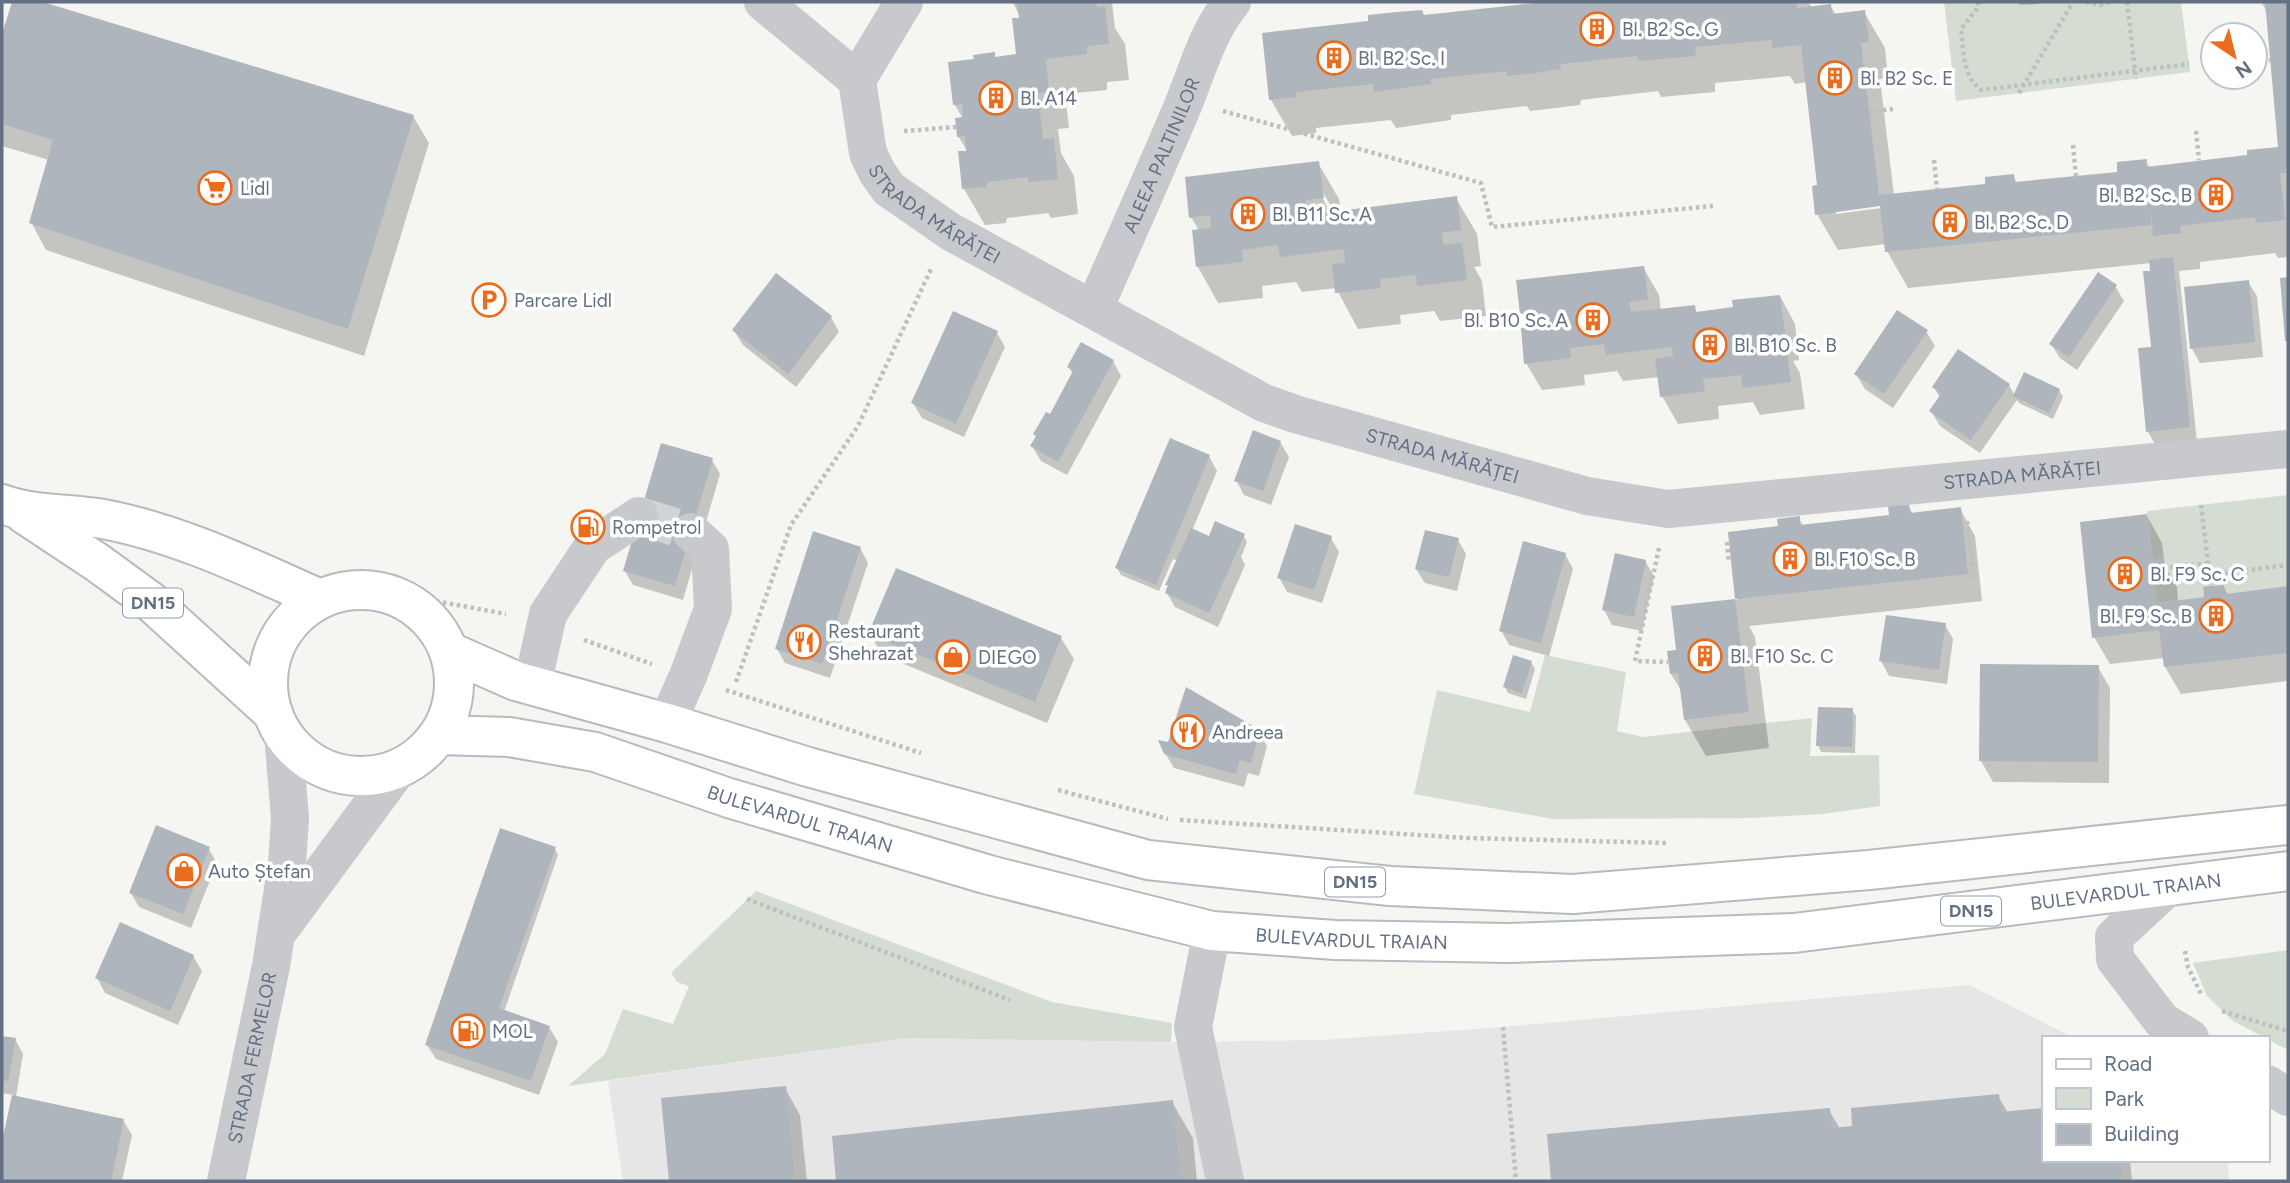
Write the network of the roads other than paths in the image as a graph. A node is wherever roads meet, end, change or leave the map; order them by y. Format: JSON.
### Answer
{"nodes":[{"id":1,"x":763,"y":2,"type":"edge"},
{"id":2,"x":904,"y":2,"type":"edge"},
{"id":3,"x":1232,"y":2,"type":"edge"},
{"id":4,"x":857,"y":80,"type":"junction"},
{"id":5,"x":1094,"y":309,"type":"junction"},
{"id":6,"x":2288,"y":449,"type":"edge"},
{"id":7,"x":11,"y":507,"type":"edge"},
{"id":8,"x":639,"y":516,"type":"dead end"},
{"id":9,"x":691,"y":532,"type":"tunnel mouth"},
{"id":10,"x":320,"y":599,"type":"junction"},
{"id":11,"x":450,"y":652,"type":"junction"},
{"id":12,"x":532,"y":686,"type":"junction"},
{"id":13,"x":667,"y":723,"type":"junction"},
{"id":14,"x":278,"y":724,"type":"junction"},
{"id":15,"x":439,"y":735,"type":"junction"},
{"id":16,"x":399,"y":768,"type":"junction"},
{"id":17,"x":2288,"y":825,"type":"edge"},
{"id":18,"x":2288,"y":871,"type":"edge"},
{"id":19,"x":2167,"y":888,"type":"junction"},
{"id":20,"x":1212,"y":931,"type":"junction"},
{"id":21,"x":275,"y":935,"type":"junction"},
{"id":22,"x":2188,"y":1022,"type":"edge"},
{"id":23,"x":2269,"y":1085,"type":"edge"},
{"id":24,"x":2288,"y":1097,"type":"edge"},
{"id":25,"x":226,"y":1181,"type":"edge"},
{"id":26,"x":1226,"y":1181,"type":"edge"}],
"edges":[{"from":1,"to":4,"type":"street"},
{"from":2,"to":4,"type":"street"},
{"from":3,"to":5,"type":"street","name":"ALEEA PALTINILOR"},
{"from":4,"to":5,"type":"street","name":"STRADA MĂRĂȚEI"},
{"from":5,"to":6,"type":"street","name":"STRADA MĂRĂȚEI"},
{"from":7,"to":10,"type":"main road","number":"DN15"},
{"from":7,"to":14,"type":"main road","number":"DN15"},
{"from":8,"to":12,"type":"street"},
{"from":9,"to":13,"type":"street"},
{"from":10,"to":11,"type":"main road","number":"DN15"},
{"from":10,"to":14,"type":"main road","number":"DN15"},
{"from":11,"to":12,"type":"main road","number":"DN15"},
{"from":11,"to":15,"type":"main road","number":"DN15"},
{"from":12,"to":13,"type":"main road","number":"DN15"},
{"from":13,"to":17,"type":"main road","number":"DN15"},
{"from":14,"to":16,"type":"main road","number":"DN15"},
{"from":14,"to":21,"type":"street","name":"STRADA FERMELOR"},
{"from":15,"to":16,"type":"main road","number":"DN15"},
{"from":15,"to":20,"type":"main road","name":"BULEVARDUL TRAIAN","number":"DN15"},
{"from":16,"to":21,"type":"street","name":"STRADA FERMELOR"},
{"from":18,"to":19,"type":"main road","name":"BULEVARDUL TRAIAN","number":"DN15"},
{"from":19,"to":20,"type":"main road","name":"BULEVARDUL TRAIAN","number":"DN15"},
{"from":19,"to":22,"type":"street"},
{"from":20,"to":26,"type":"street"},
{"from":21,"to":25,"type":"street","name":"STRADA FERMELOR"},
{"from":23,"to":24,"type":"street"}]}
